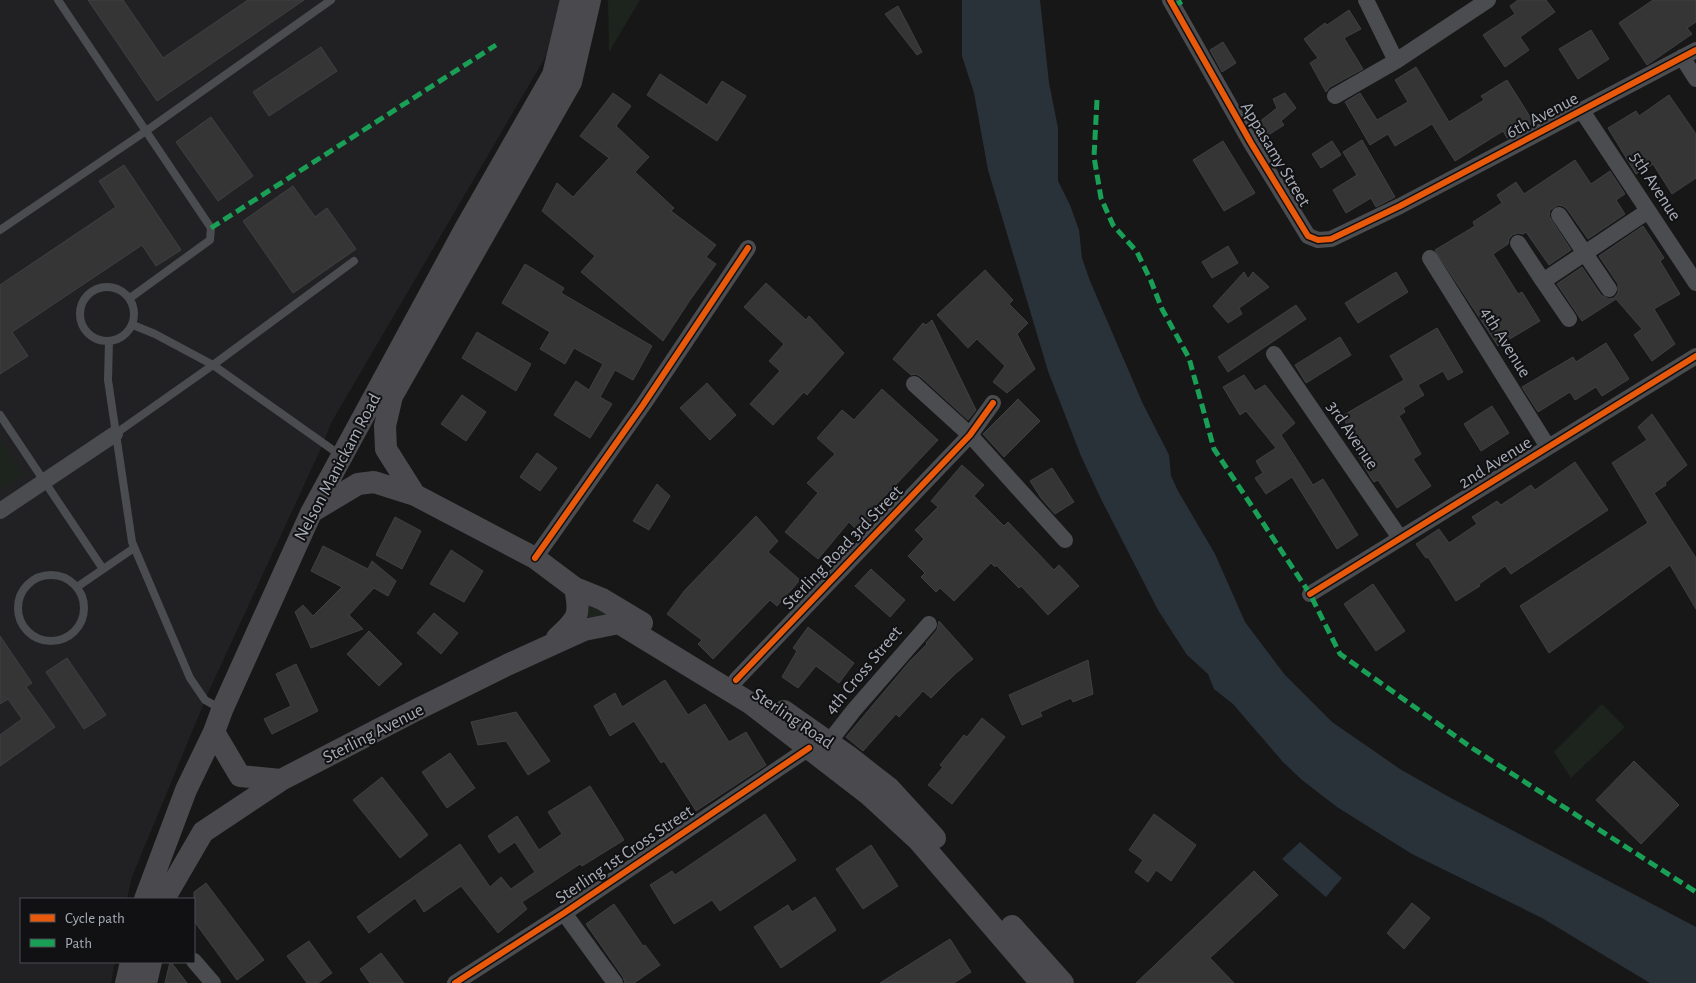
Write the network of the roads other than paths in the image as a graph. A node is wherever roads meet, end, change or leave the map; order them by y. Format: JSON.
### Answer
{"nodes":[{"id":1,"x":58,"y":0,"type":"edge"},
{"id":2,"x":331,"y":0,"type":"edge"},
{"id":3,"x":571,"y":0,"type":"edge"},
{"id":4,"x":590,"y":0,"type":"edge"},
{"id":5,"x":1366,"y":0,"type":"edge"},
{"id":6,"x":1488,"y":0,"type":"edge"},
{"id":7,"x":1176,"y":2,"type":"edge"},
{"id":8,"x":1689,"y":53,"type":"edge"},
{"id":9,"x":566,"y":61,"type":"junction"},
{"id":10,"x":1396,"y":61,"type":"junction"},
{"id":11,"x":1696,"y":79,"type":"edge"},
{"id":12,"x":1335,"y":96,"type":"dead end"},
{"id":13,"x":1582,"y":111,"type":"junction"},
{"id":14,"x":146,"y":131,"type":"junction"},
{"id":15,"x":1400,"y":206,"type":"joint"},
{"id":16,"x":1648,"y":211,"type":"junction"},
{"id":17,"x":1559,"y":216,"type":"dead end"},
{"id":18,"x":0,"y":230,"type":"edge"},
{"id":19,"x":1518,"y":243,"type":"dead end"},
{"id":20,"x":748,"y":248,"type":"dead end"},
{"id":21,"x":1585,"y":253,"type":"junction"},
{"id":22,"x":1430,"y":258,"type":"dead end"},
{"id":23,"x":354,"y":261,"type":"dead end"},
{"id":24,"x":1543,"y":281,"type":"junction"},
{"id":25,"x":1696,"y":283,"type":"edge"},
{"id":26,"x":1609,"y":289,"type":"dead end"},
{"id":27,"x":130,"y":298,"type":"junction"},
{"id":28,"x":1569,"y":319,"type":"dead end"},
{"id":29,"x":133,"y":325,"type":"junction"},
{"id":30,"x":109,"y":341,"type":"junction"},
{"id":31,"x":1274,"y":354,"type":"dead end"},
{"id":32,"x":1696,"y":356,"type":"edge"},
{"id":33,"x":213,"y":365,"type":"junction"},
{"id":34,"x":914,"y":384,"type":"dead end"},
{"id":35,"x":993,"y":403,"type":"dead end"},
{"id":36,"x":0,"y":415,"type":"edge"},
{"id":37,"x":115,"y":434,"type":"junction"},
{"id":38,"x":970,"y":435,"type":"junction"},
{"id":39,"x":1548,"y":447,"type":"junction"},
{"id":40,"x":342,"y":457,"type":"junction"},
{"id":41,"x":44,"y":482,"type":"junction"},
{"id":42,"x":415,"y":495,"type":"junction"},
{"id":43,"x":0,"y":512,"type":"edge"},
{"id":44,"x":311,"y":513,"type":"junction"},
{"id":45,"x":1400,"y":538,"type":"junction"},
{"id":46,"x":1065,"y":540,"type":"dead end"},
{"id":47,"x":134,"y":548,"type":"junction"},
{"id":48,"x":535,"y":558,"type":"junction"},
{"id":49,"x":103,"y":569,"type":"junction"},
{"id":50,"x":77,"y":587,"type":"junction"},
{"id":51,"x":575,"y":588,"type":"junction"},
{"id":52,"x":1310,"y":594,"type":"dead end"},
{"id":53,"x":619,"y":623,"type":"joint"},
{"id":54,"x":929,"y":624,"type":"dead end"},
{"id":55,"x":547,"y":648,"type":"junction"},
{"id":56,"x":736,"y":680,"type":"junction"},
{"id":57,"x":222,"y":710,"type":"junction"},
{"id":58,"x":214,"y":732,"type":"junction"},
{"id":59,"x":819,"y":745,"type":"junction"},
{"id":60,"x":281,"y":780,"type":"junction"},
{"id":61,"x":155,"y":896,"type":"edge"},
{"id":62,"x":564,"y":913,"type":"junction"},
{"id":63,"x":195,"y":962,"type":"edge"},
{"id":64,"x":131,"y":963,"type":"edge"},
{"id":65,"x":150,"y":963,"type":"edge"},
{"id":66,"x":126,"y":983,"type":"edge"},
{"id":67,"x":146,"y":983,"type":"edge"},
{"id":68,"x":213,"y":983,"type":"edge"},
{"id":69,"x":455,"y":983,"type":"edge"},
{"id":70,"x":615,"y":983,"type":"edge"},
{"id":71,"x":1041,"y":983,"type":"edge"},
{"id":72,"x":1063,"y":983,"type":"edge"}],
"edges":[{"from":1,"to":14,"type":"lane"},
{"from":2,"to":14,"type":"lane"},
{"from":3,"to":9,"type":"main road"},
{"from":4,"to":9,"type":"main road"},
{"from":5,"to":10,"type":"street"},
{"from":6,"to":10,"type":"street"},
{"from":7,"to":15,"type":"street","name":"Appasamy Street"},
{"from":8,"to":11,"type":"street"},
{"from":8,"to":13,"type":"street","name":"6th Avenue"},
{"from":9,"to":40,"type":"main road","name":"Nelson Manickam Road"},
{"from":9,"to":42,"type":"main road","name":"Nelson Manickam Road"},
{"from":10,"to":12,"type":"street"},
{"from":13,"to":15,"type":"street","name":"6th Avenue"},
{"from":13,"to":16,"type":"street","name":"5th Avenue"},
{"from":14,"to":18,"type":"lane"},
{"from":14,"to":27,"type":"lane"},
{"from":16,"to":21,"type":"street"},
{"from":16,"to":25,"type":"street","name":"5th Avenue"},
{"from":17,"to":21,"type":"street"},
{"from":19,"to":24,"type":"street"},
{"from":20,"to":48,"type":"street"},
{"from":21,"to":24,"type":"street"},
{"from":21,"to":26,"type":"street"},
{"from":22,"to":39,"type":"street","name":"4th Avenue"},
{"from":23,"to":33,"type":"lane"},
{"from":24,"to":28,"type":"street"},
{"from":27,"to":29,"type":"lane"},
{"from":27,"to":30,"type":"lane"},
{"from":29,"to":30,"type":"lane"},
{"from":29,"to":33,"type":"lane"},
{"from":30,"to":37,"type":"lane"},
{"from":31,"to":45,"type":"street","name":"3rd Avenue"},
{"from":32,"to":39,"type":"street","name":"2nd Avenue"},
{"from":33,"to":37,"type":"lane"},
{"from":33,"to":40,"type":"lane"},
{"from":34,"to":38,"type":"street"},
{"from":35,"to":38,"type":"street","name":"Sterling Road 3rd Street"},
{"from":36,"to":41,"type":"lane"},
{"from":37,"to":41,"type":"street"},
{"from":37,"to":47,"type":"lane"},
{"from":38,"to":46,"type":"street"},
{"from":38,"to":56,"type":"street","name":"Sterling Road 3rd Street"},
{"from":39,"to":45,"type":"street","name":"2nd Avenue"},
{"from":40,"to":44,"type":"main road","name":"Nelson Manickam Road"},
{"from":41,"to":43,"type":"street"},
{"from":41,"to":49,"type":"lane"},
{"from":42,"to":44,"type":"main road","name":"Sterling Road"},
{"from":42,"to":48,"type":"main road","name":"Sterling Road"},
{"from":44,"to":57,"type":"main road","name":"Nelson Manickam Road"},
{"from":45,"to":52,"type":"street","name":"2nd Avenue"},
{"from":47,"to":49,"type":"lane"},
{"from":47,"to":57,"type":"lane"},
{"from":48,"to":51,"type":"main road","name":"Sterling Road"},
{"from":49,"to":50,"type":"lane"},
{"from":50,"to":50,"type":"lane"},
{"from":51,"to":55,"type":"main road"},
{"from":51,"to":56,"type":"main road","name":"Sterling Road"},
{"from":53,"to":55,"type":"main road","name":"Sterling Avenue"},
{"from":53,"to":59,"type":"main road","name":"Sterling Road"},
{"from":54,"to":59,"type":"street","name":"4th Cross Street"},
{"from":55,"to":60,"type":"main road","name":"Sterling Avenue"},
{"from":56,"to":59,"type":"main road","name":"Sterling Road"},
{"from":57,"to":58,"type":"main road","name":"Nelson Manickam Road"},
{"from":58,"to":60,"type":"main road"},
{"from":58,"to":61,"type":"main road","name":"Nelson Manickam Road"},
{"from":59,"to":62,"type":"street","name":"Sterling 1st Cross Street"},
{"from":59,"to":71,"type":"main road","name":"Sterling Road"},
{"from":59,"to":72,"type":"main road","name":"Sterling Road"},
{"from":60,"to":61,"type":"main road","name":"Sterling Avenue"},
{"from":62,"to":69,"type":"street","name":"Sterling 1st Cross Street"},
{"from":62,"to":70,"type":"street"},
{"from":63,"to":68,"type":"street"},
{"from":64,"to":66,"type":"main road"},
{"from":65,"to":67,"type":"main road"}]}
